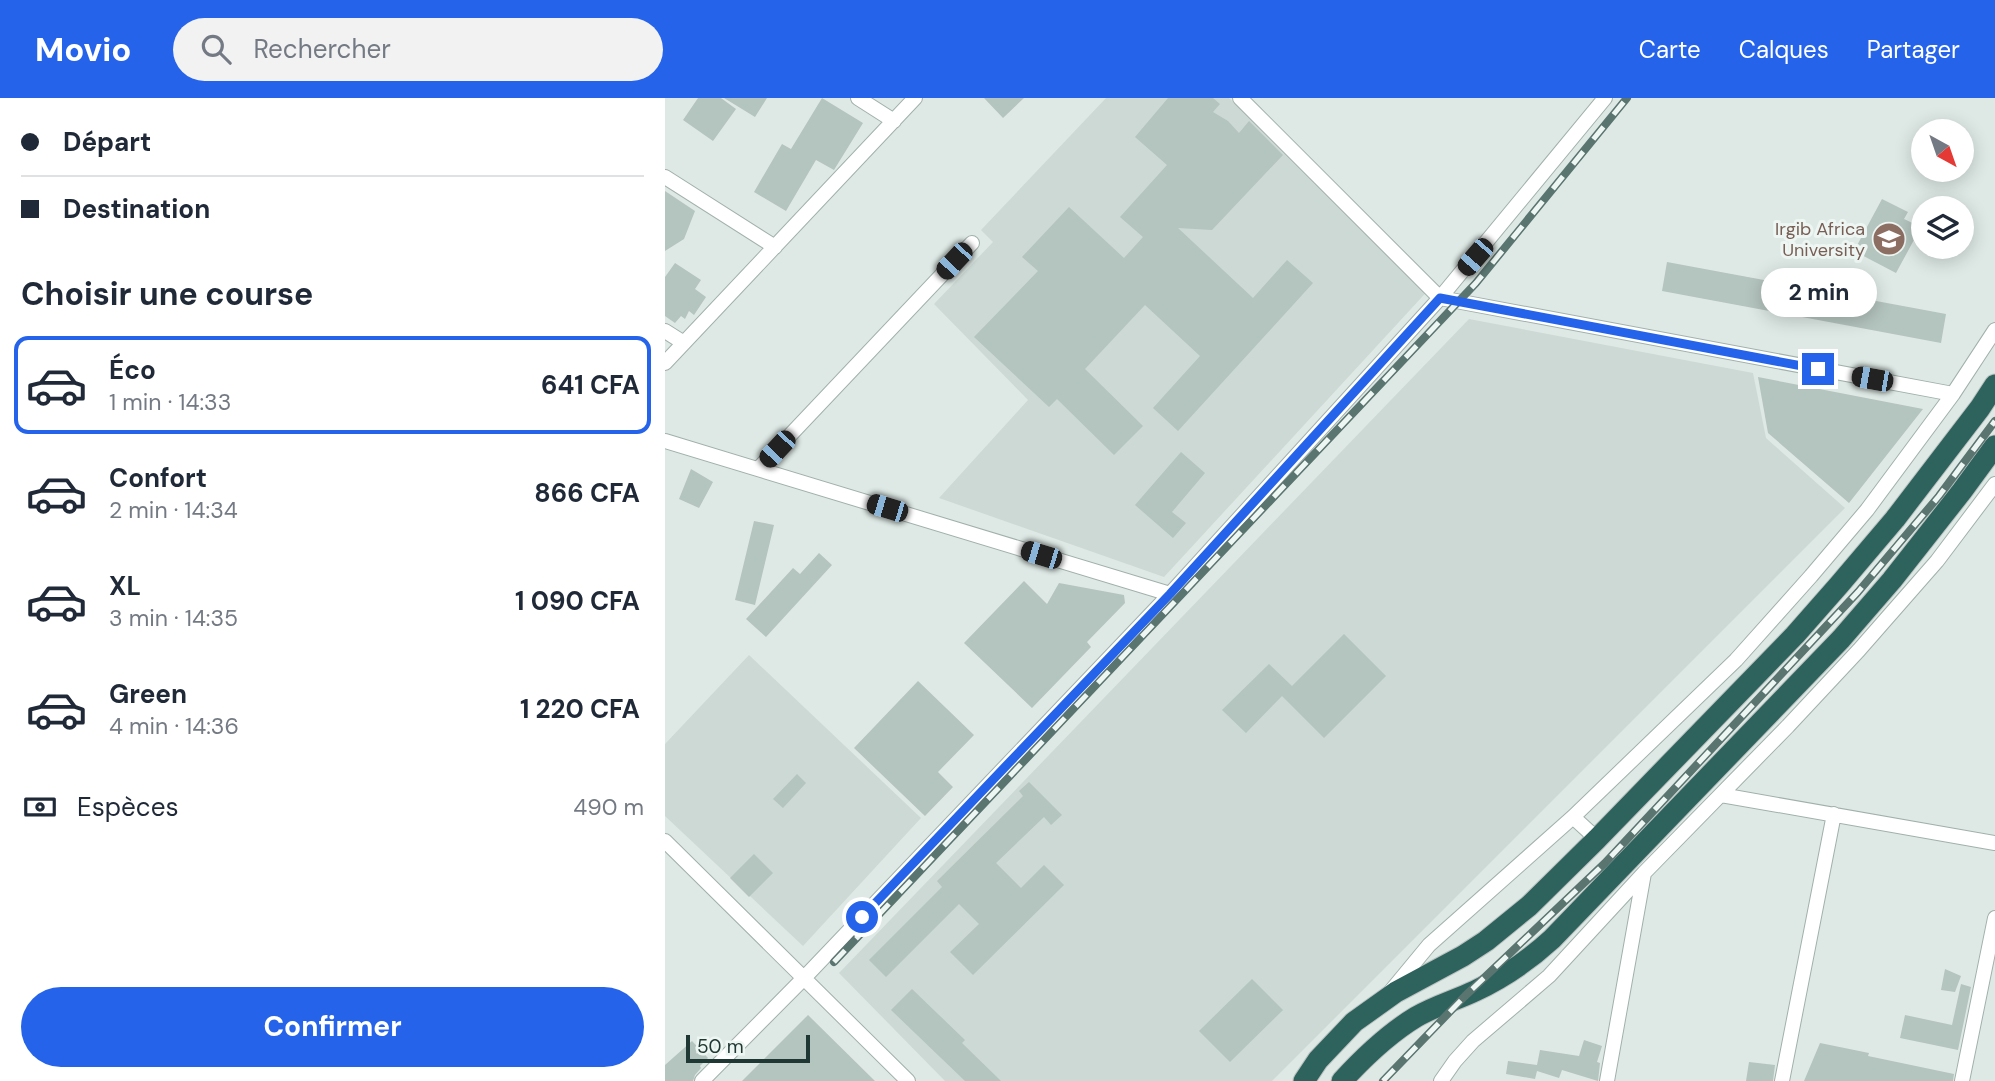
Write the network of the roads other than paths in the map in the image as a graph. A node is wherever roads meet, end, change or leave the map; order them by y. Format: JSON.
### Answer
{"nodes":[{"id":1,"x":858,"y":98,"type":"edge"},
{"id":2,"x":915,"y":98,"type":"edge"},
{"id":3,"x":1240,"y":98,"type":"edge"},
{"id":4,"x":1605,"y":98,"type":"edge"},
{"id":5,"x":894,"y":121,"type":"junction"},
{"id":6,"x":665,"y":177,"type":"edge"},
{"id":7,"x":972,"y":243,"type":"dead end"},
{"id":8,"x":775,"y":247,"type":"junction"},
{"id":9,"x":1440,"y":298,"type":"junction"},
{"id":10,"x":1995,"y":330,"type":"edge"},
{"id":11,"x":665,"y":331,"type":"edge"},
{"id":12,"x":684,"y":343,"type":"junction"},
{"id":13,"x":665,"y":363,"type":"edge"},
{"id":14,"x":1995,"y":385,"type":"edge"},
{"id":15,"x":1953,"y":394,"type":"junction"},
{"id":16,"x":665,"y":441,"type":"edge"},
{"id":17,"x":1995,"y":446,"type":"edge"},
{"id":18,"x":759,"y":468,"type":"junction"},
{"id":19,"x":1995,"y":484,"type":"edge"},
{"id":20,"x":1170,"y":594,"type":"junction"},
{"id":21,"x":1721,"y":795,"type":"junction"},
{"id":22,"x":1834,"y":814,"type":"junction"},
{"id":23,"x":1573,"y":817,"type":"junction"},
{"id":24,"x":1597,"y":839,"type":"junction"},
{"id":25,"x":665,"y":842,"type":"edge"},
{"id":26,"x":1995,"y":844,"type":"edge"},
{"id":27,"x":1644,"y":873,"type":"junction"},
{"id":28,"x":1995,"y":918,"type":"edge"},
{"id":29,"x":804,"y":978,"type":"junction"},
{"id":30,"x":1382,"y":1002,"type":"junction"},
{"id":31,"x":702,"y":1081,"type":"edge"},
{"id":32,"x":908,"y":1081,"type":"edge"},
{"id":33,"x":1304,"y":1081,"type":"edge"},
{"id":34,"x":1342,"y":1081,"type":"edge"},
{"id":35,"x":1441,"y":1081,"type":"edge"},
{"id":36,"x":1607,"y":1081,"type":"edge"},
{"id":37,"x":1782,"y":1081,"type":"edge"},
{"id":38,"x":1962,"y":1081,"type":"edge"}],
"edges":[{"from":1,"to":5,"type":"street"},
{"from":2,"to":5,"type":"street"},
{"from":3,"to":9,"type":"street"},
{"from":4,"to":9,"type":"street"},
{"from":5,"to":8,"type":"street"},
{"from":6,"to":8,"type":"street"},
{"from":7,"to":18,"type":"street"},
{"from":8,"to":12,"type":"street"},
{"from":9,"to":15,"type":"street"},
{"from":9,"to":20,"type":"street"},
{"from":10,"to":15,"type":"street"},
{"from":11,"to":12,"type":"street"},
{"from":12,"to":13,"type":"street"},
{"from":14,"to":24,"type":"highway"},
{"from":15,"to":23,"type":"street"},
{"from":16,"to":18,"type":"street"},
{"from":17,"to":34,"type":"highway"},
{"from":18,"to":20,"type":"street"},
{"from":19,"to":21,"type":"street"},
{"from":20,"to":29,"type":"street"},
{"from":21,"to":22,"type":"street"},
{"from":21,"to":27,"type":"street"},
{"from":22,"to":26,"type":"street"},
{"from":22,"to":37,"type":"street"},
{"from":23,"to":24,"type":"street"},
{"from":23,"to":30,"type":"street"},
{"from":24,"to":30,"type":"highway"},
{"from":25,"to":29,"type":"street"},
{"from":27,"to":35,"type":"street"},
{"from":27,"to":36,"type":"street"},
{"from":28,"to":38,"type":"street"},
{"from":29,"to":31,"type":"street"},
{"from":29,"to":32,"type":"street"},
{"from":30,"to":33,"type":"highway"}]}
